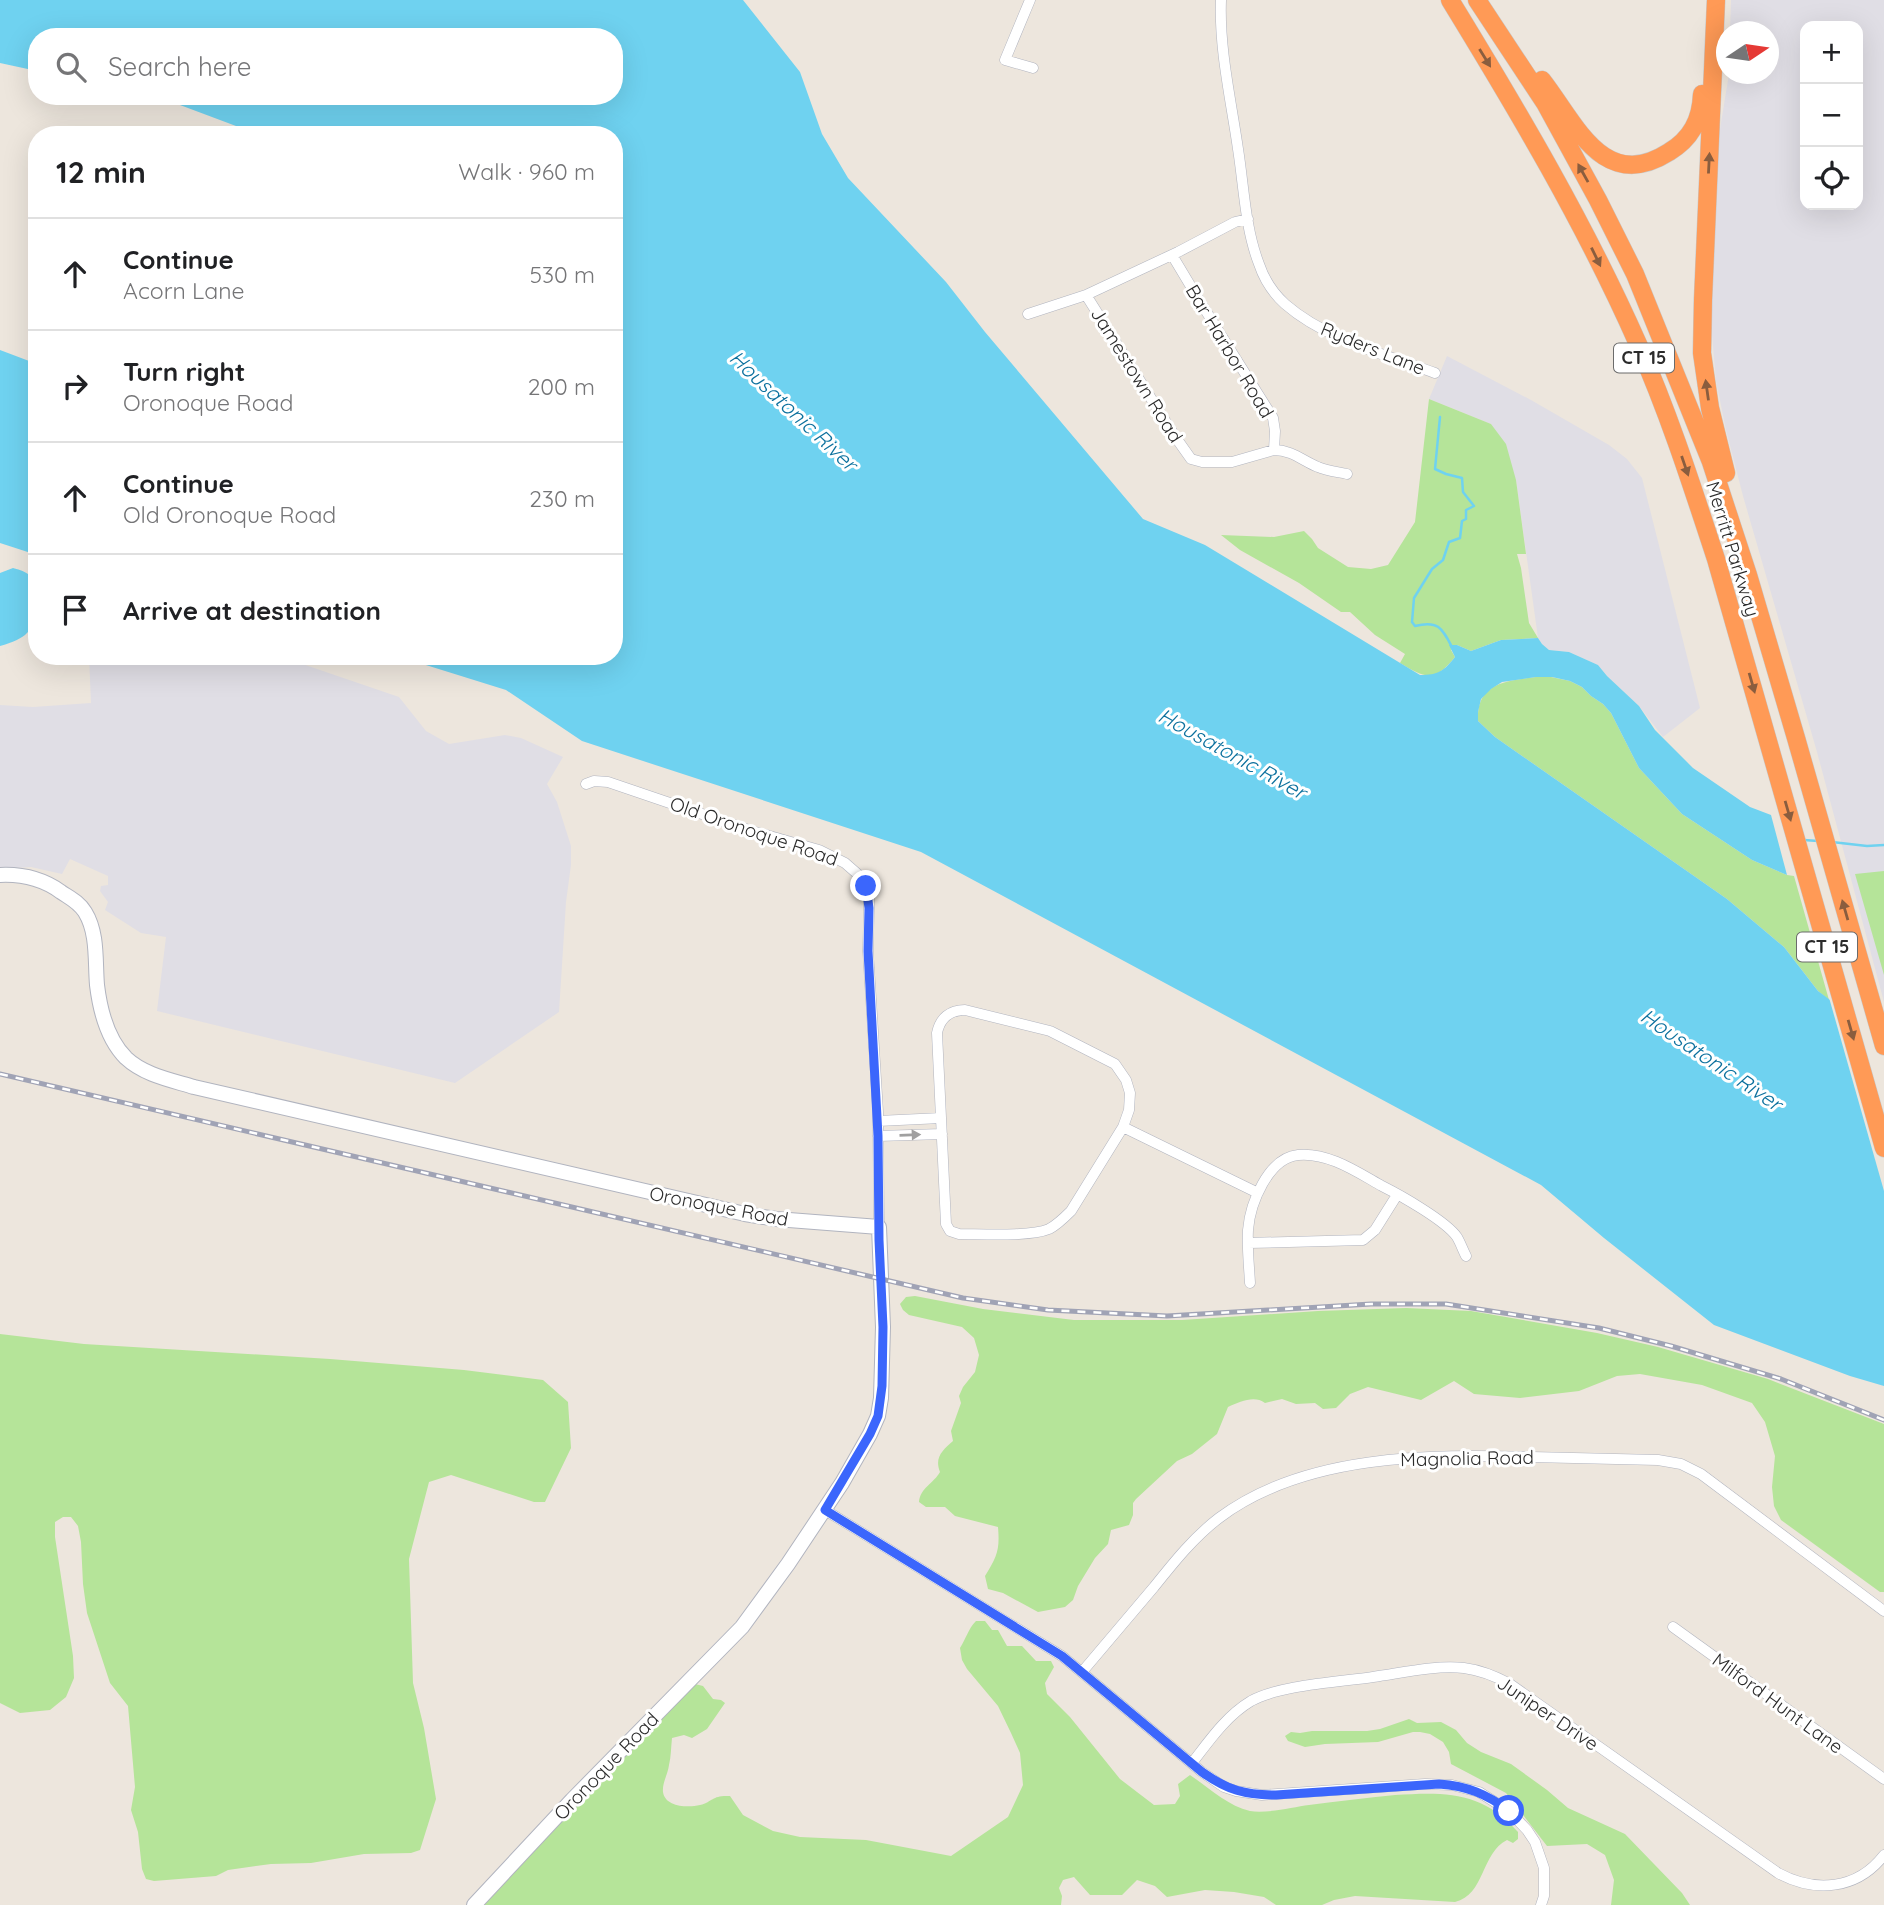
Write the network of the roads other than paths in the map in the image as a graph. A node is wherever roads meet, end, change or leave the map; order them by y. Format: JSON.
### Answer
{"nodes":[{"id":1,"x":1030,"y":0,"type":"edge"},
{"id":2,"x":1221,"y":0,"type":"edge"},
{"id":3,"x":1450,"y":0,"type":"edge"},
{"id":4,"x":1478,"y":0,"type":"edge"},
{"id":5,"x":1705,"y":0,"type":"edge"},
{"id":6,"x":1716,"y":0,"type":"edge"},
{"id":7,"x":1033,"y":68,"type":"dead end"},
{"id":8,"x":1248,"y":219,"type":"junction"},
{"id":9,"x":1172,"y":255,"type":"junction"},
{"id":10,"x":1086,"y":295,"type":"junction"},
{"id":11,"x":1028,"y":314,"type":"dead end"},
{"id":12,"x":1435,"y":373,"type":"dead end"},
{"id":13,"x":1274,"y":450,"type":"junction"},
{"id":14,"x":1347,"y":474,"type":"dead end"},
{"id":15,"x":1748,"y":575,"type":"junction"},
{"id":16,"x":586,"y":784,"type":"dead end"},
{"id":17,"x":0,"y":875,"type":"edge"},
{"id":18,"x":1884,"y":1046,"type":"edge"},
{"id":19,"x":941,"y":1118,"type":"junction"},
{"id":20,"x":878,"y":1121,"type":"junction"},
{"id":21,"x":1123,"y":1127,"type":"junction"},
{"id":22,"x":942,"y":1134,"type":"junction"},
{"id":23,"x":878,"y":1136,"type":"junction"},
{"id":24,"x":1884,"y":1147,"type":"edge"},
{"id":25,"x":1258,"y":1193,"type":"junction"},
{"id":26,"x":1397,"y":1195,"type":"junction"},
{"id":27,"x":879,"y":1227,"type":"junction"},
{"id":28,"x":1248,"y":1244,"type":"junction"},
{"id":29,"x":1466,"y":1256,"type":"dead end"},
{"id":30,"x":1250,"y":1283,"type":"dead end"},
{"id":31,"x":825,"y":1510,"type":"junction"},
{"id":32,"x":1884,"y":1611,"type":"edge"},
{"id":33,"x":1673,"y":1627,"type":"dead end"},
{"id":34,"x":1082,"y":1672,"type":"junction"},
{"id":35,"x":1192,"y":1763,"type":"junction"},
{"id":36,"x":1884,"y":1779,"type":"edge"},
{"id":37,"x":1884,"y":1855,"type":"edge"},
{"id":38,"x":474,"y":1905,"type":"edge"},
{"id":39,"x":1541,"y":1905,"type":"edge"}],
"edges":[{"from":1,"to":7,"type":"street"},
{"from":2,"to":8,"type":"street","name":"Ryders Lane"},
{"from":3,"to":24,"type":"highway","name":"Merritt Parkway","number":"CT 15","one_way":true},
{"from":4,"to":5,"type":"highway"},
{"from":15,"to":4,"type":"highway","name":"Merritt Parkway","number":"CT 15","one_way":true},
{"from":15,"to":6,"type":"highway","one_way":true},
{"from":8,"to":9,"type":"street"},
{"from":8,"to":12,"type":"street","name":"Ryders Lane"},
{"from":9,"to":10,"type":"street"},
{"from":9,"to":13,"type":"street","name":"Bar Harbor Road"},
{"from":10,"to":11,"type":"street"},
{"from":10,"to":13,"type":"street","name":"Jamestown Road"},
{"from":13,"to":14,"type":"street"},
{"from":18,"to":15,"type":"highway","name":"Merritt Parkway","number":"CT 15","one_way":true},
{"from":16,"to":20,"type":"street","name":"Old Oronoque Road"},
{"from":17,"to":27,"type":"street","name":"Oronoque Road"},
{"from":19,"to":20,"type":"street"},
{"from":19,"to":21,"type":"street"},
{"from":19,"to":22,"type":"street"},
{"from":20,"to":23,"type":"street","name":"Old Oronoque Road"},
{"from":21,"to":22,"type":"street"},
{"from":21,"to":25,"type":"street"},
{"from":23,"to":22,"type":"street","one_way":true},
{"from":23,"to":27,"type":"street","name":"Old Oronoque Road"},
{"from":25,"to":26,"type":"street"},
{"from":25,"to":28,"type":"street"},
{"from":26,"to":28,"type":"street"},
{"from":26,"to":29,"type":"street"},
{"from":27,"to":31,"type":"street","name":"Oronoque Road"},
{"from":28,"to":30,"type":"street"},
{"from":31,"to":34,"type":"street"},
{"from":31,"to":38,"type":"street","name":"Oronoque Road"},
{"from":32,"to":34,"type":"street","name":"Magnolia Road"},
{"from":33,"to":36,"type":"street","name":"Milford Hunt Lane"},
{"from":34,"to":35,"type":"street"},
{"from":35,"to":37,"type":"street","name":"Juniper Drive"},
{"from":35,"to":39,"type":"street"}]}
